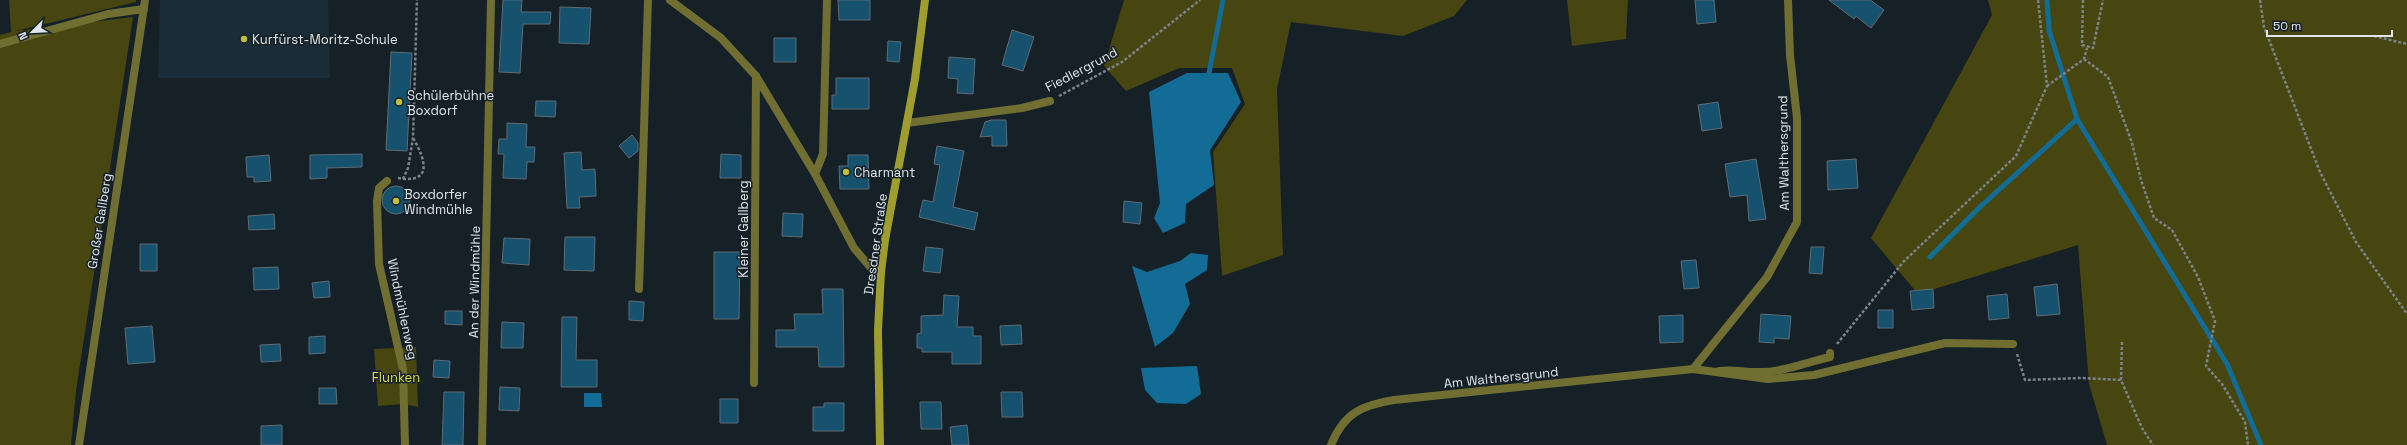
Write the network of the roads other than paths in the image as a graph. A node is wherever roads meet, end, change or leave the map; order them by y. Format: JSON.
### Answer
{"nodes":[{"id":1,"x":145,"y":0,"type":"edge"},
{"id":2,"x":491,"y":0,"type":"edge"},
{"id":3,"x":648,"y":0,"type":"edge"},
{"id":4,"x":670,"y":0,"type":"edge"},
{"id":5,"x":827,"y":0,"type":"edge"},
{"id":6,"x":925,"y":0,"type":"edge"},
{"id":7,"x":1788,"y":0,"type":"edge"},
{"id":8,"x":144,"y":9,"type":"junction"},
{"id":9,"x":0,"y":44,"type":"edge"},
{"id":10,"x":756,"y":76,"type":"junction"},
{"id":11,"x":1050,"y":101,"type":"road end"},
{"id":12,"x":907,"y":123,"type":"junction"},
{"id":13,"x":815,"y":174,"type":"junction"},
{"id":14,"x":387,"y":181,"type":"dead end"},
{"id":15,"x":881,"y":272,"type":"junction"},
{"id":16,"x":639,"y":289,"type":"dead end"},
{"id":17,"x":2012,"y":344,"type":"dead end"},
{"id":18,"x":1830,"y":353,"type":"road end"},
{"id":19,"x":1693,"y":369,"type":"junction"},
{"id":20,"x":1714,"y":372,"type":"junction"},
{"id":21,"x":754,"y":383,"type":"dead end"},
{"id":22,"x":79,"y":445,"type":"edge"},
{"id":23,"x":405,"y":445,"type":"edge"},
{"id":24,"x":482,"y":445,"type":"edge"},
{"id":25,"x":880,"y":445,"type":"edge"},
{"id":26,"x":1331,"y":445,"type":"edge"}],
"edges":[{"from":1,"to":8,"type":"street","name":"Großer Gallberg"},
{"from":2,"to":24,"type":"street","name":"An der Windmühle"},
{"from":3,"to":16,"type":"street"},
{"from":4,"to":10,"type":"street"},
{"from":5,"to":13,"type":"street"},
{"from":6,"to":12,"type":"main road","name":"Dresdner Straße"},
{"from":7,"to":19,"type":"street","name":"Am Walthersgrund"},
{"from":8,"to":9,"type":"street"},
{"from":8,"to":22,"type":"street","name":"Großer Gallberg"},
{"from":10,"to":13,"type":"street"},
{"from":10,"to":21,"type":"street","name":"Kleiner Gallberg"},
{"from":11,"to":12,"type":"street","name":"Fiedlergrund"},
{"from":12,"to":15,"type":"main road","name":"Dresdner Straße"},
{"from":13,"to":15,"type":"street"},
{"from":14,"to":23,"type":"street","name":"Windmühlenweg"},
{"from":15,"to":25,"type":"main road","name":"Dresdner Straße"},
{"from":17,"to":20,"type":"street","name":"Am Walthersgrund"},
{"from":18,"to":20,"type":"street"},
{"from":19,"to":20,"type":"street","name":"Am Walthersgrund"},
{"from":19,"to":26,"type":"street","name":"Am Walthersgrund"}]}
